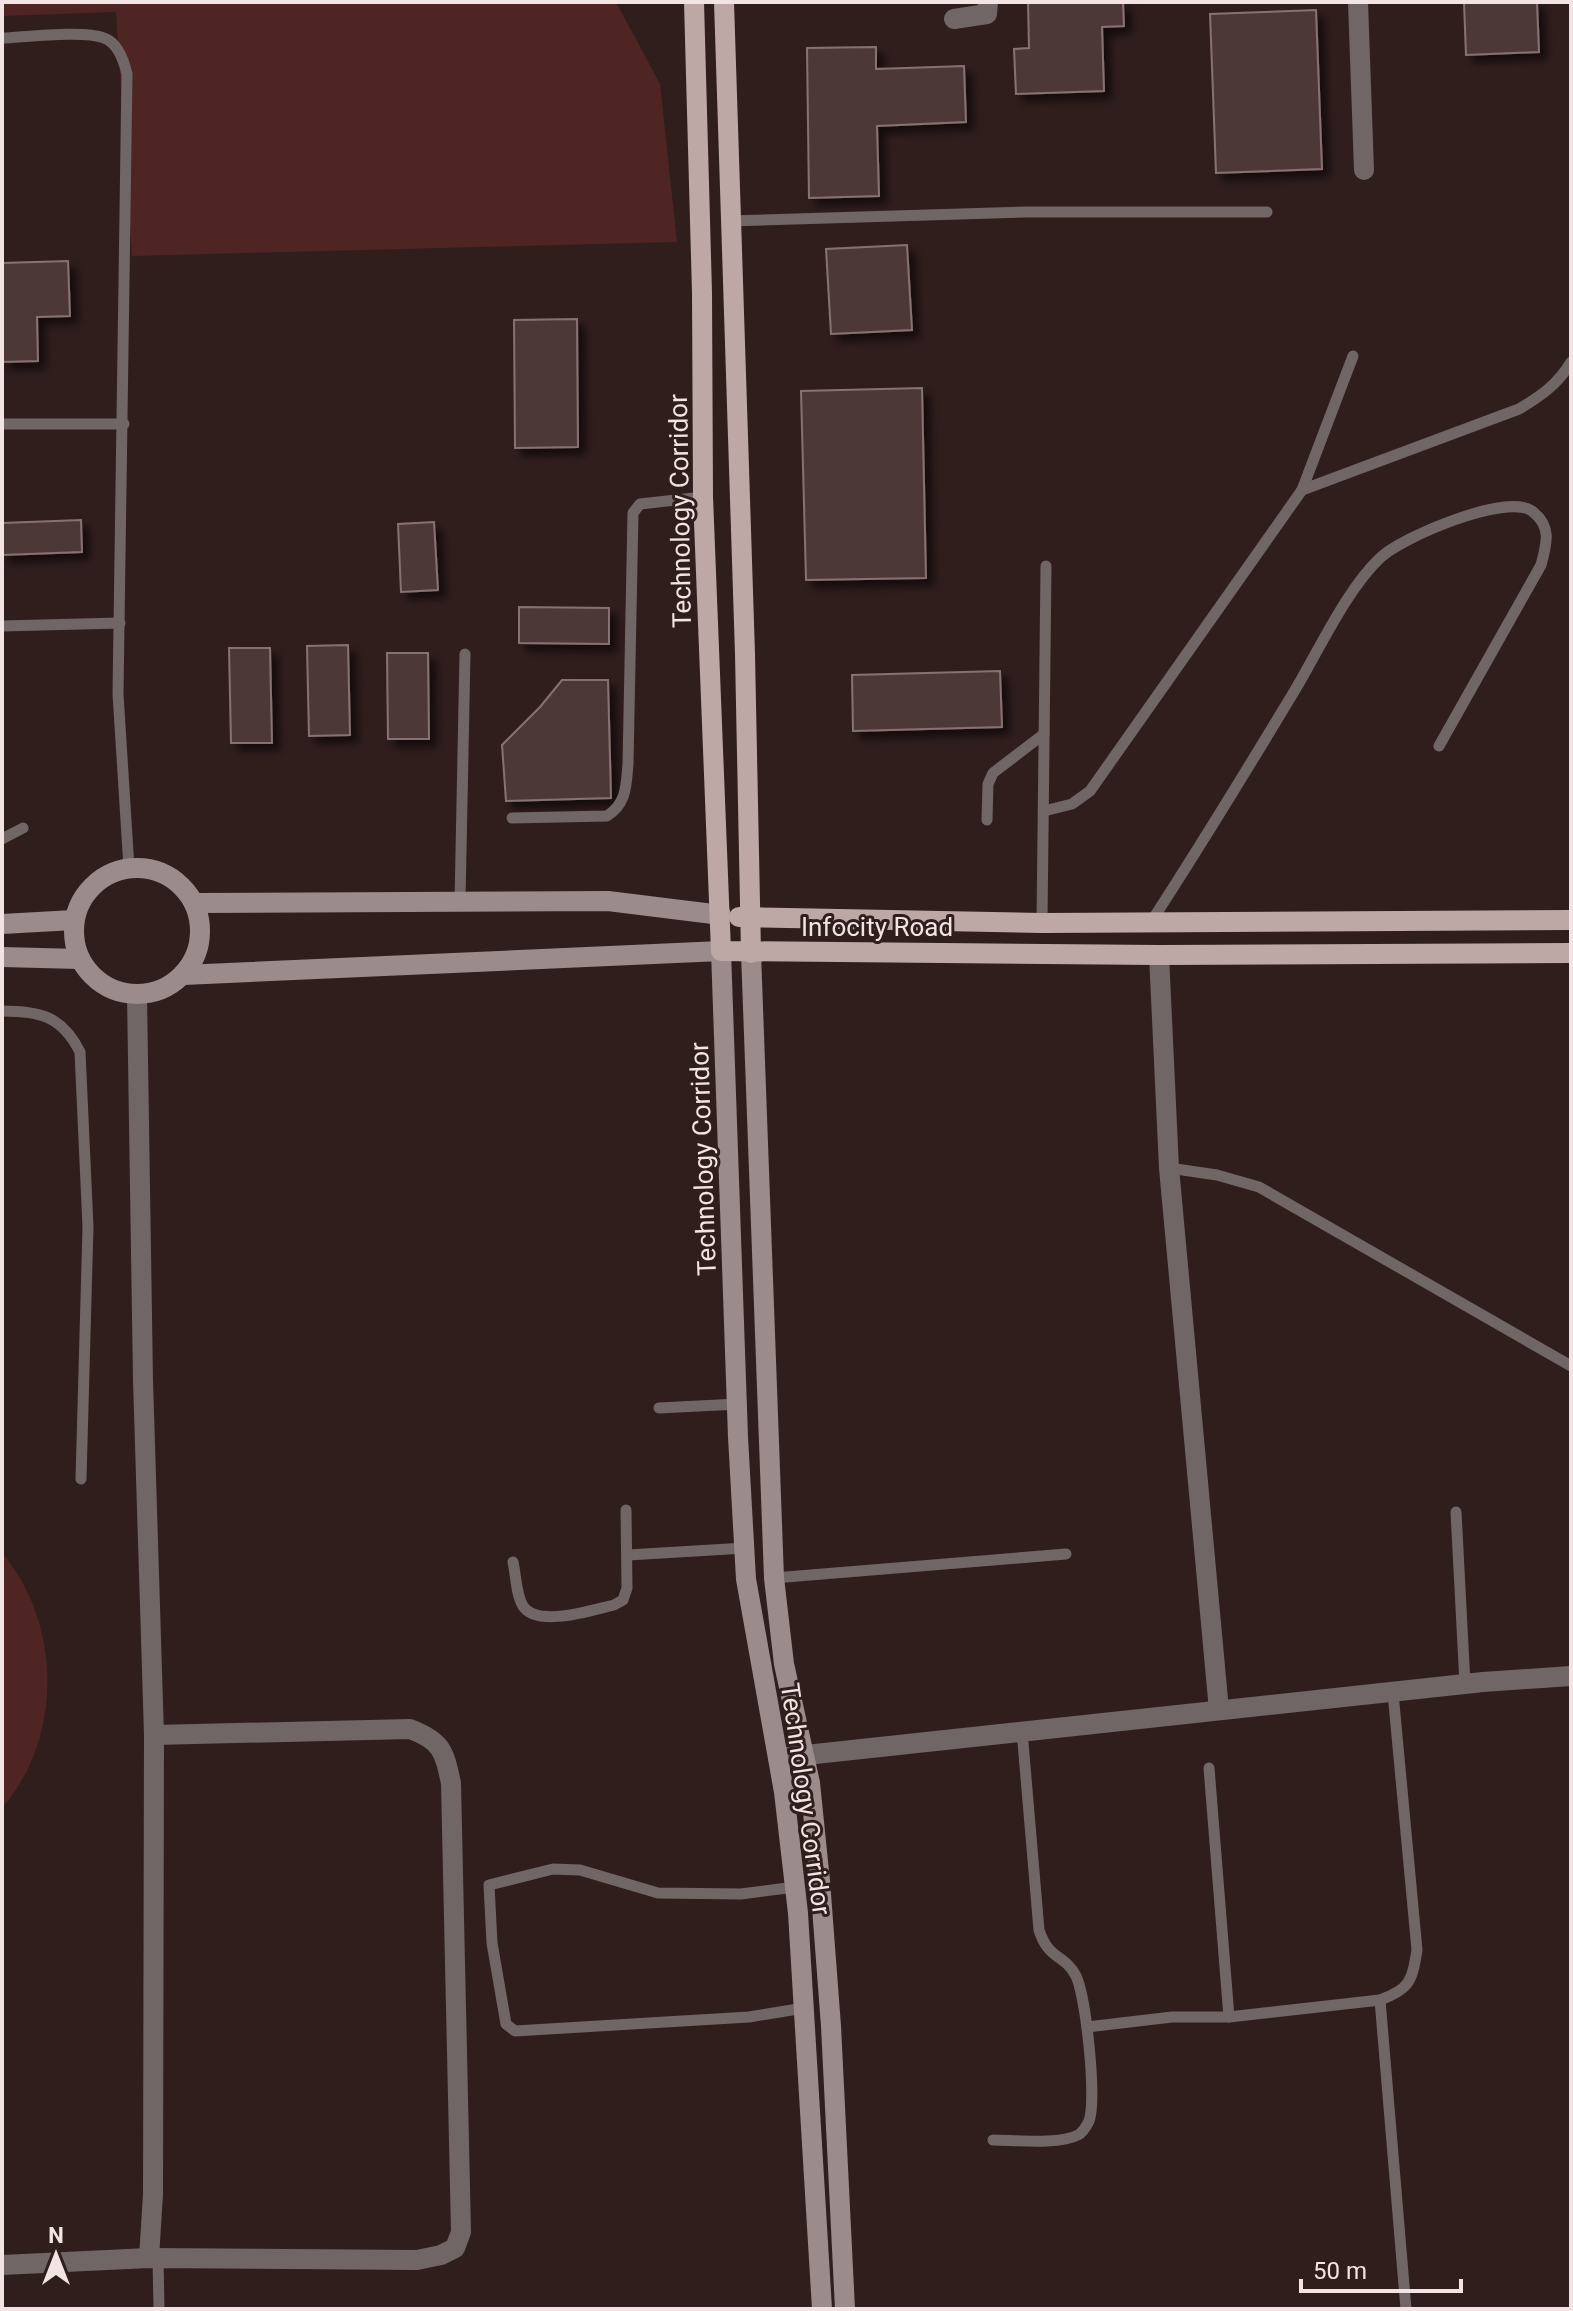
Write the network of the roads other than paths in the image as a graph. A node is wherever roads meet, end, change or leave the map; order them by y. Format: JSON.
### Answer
{"nodes":[{"id":1,"x":694,"y":2,"type":"edge"},
{"id":2,"x":724,"y":2,"type":"edge"},
{"id":3,"x":988,"y":2,"type":"edge"},
{"id":4,"x":1358,"y":2,"type":"edge"},
{"id":5,"x":954,"y":19,"type":"dead end"},
{"id":6,"x":2,"y":38,"type":"edge"},
{"id":7,"x":1364,"y":170,"type":"dead end"},
{"id":8,"x":1267,"y":212,"type":"dead end"},
{"id":9,"x":730,"y":221,"type":"junction"},
{"id":10,"x":1353,"y":356,"type":"dead end"},
{"id":11,"x":1571,"y":362,"type":"edge"},
{"id":12,"x":2,"y":424,"type":"edge"},
{"id":13,"x":124,"y":424,"type":"junction"},
{"id":14,"x":1302,"y":490,"type":"junction"},
{"id":15,"x":703,"y":497,"type":"junction"},
{"id":16,"x":1046,"y":566,"type":"dead end"},
{"id":17,"x":120,"y":623,"type":"junction"},
{"id":18,"x":2,"y":626,"type":"edge"},
{"id":19,"x":465,"y":654,"type":"dead end"},
{"id":20,"x":1044,"y":734,"type":"junction"},
{"id":21,"x":1439,"y":746,"type":"dead end"},
{"id":22,"x":1044,"y":811,"type":"junction"},
{"id":23,"x":512,"y":818,"type":"dead end"},
{"id":24,"x":987,"y":820,"type":"dead end"},
{"id":25,"x":23,"y":828,"type":"dead end"},
{"id":26,"x":2,"y":839,"type":"edge"},
{"id":27,"x":129,"y":868,"type":"junction"},
{"id":28,"x":460,"y":901,"type":"junction"},
{"id":29,"x":194,"y":903,"type":"junction"},
{"id":30,"x":721,"y":915,"type":"junction"},
{"id":31,"x":752,"y":918,"type":"junction"},
{"id":32,"x":74,"y":920,"type":"junction"},
{"id":33,"x":1571,"y":920,"type":"edge"},
{"id":34,"x":1042,"y":923,"type":"junction"},
{"id":35,"x":1151,"y":923,"type":"junction"},
{"id":36,"x":2,"y":924,"type":"edge"},
{"id":37,"x":721,"y":951,"type":"junction"},
{"id":38,"x":751,"y":953,"type":"junction"},
{"id":39,"x":1571,"y":953,"type":"edge"},
{"id":40,"x":1159,"y":955,"type":"junction"},
{"id":41,"x":2,"y":957,"type":"edge"},
{"id":42,"x":79,"y":959,"type":"junction"},
{"id":43,"x":183,"y":975,"type":"junction"},
{"id":44,"x":137,"y":995,"type":"junction"},
{"id":45,"x":2,"y":1011,"type":"edge"},
{"id":46,"x":1169,"y":1168,"type":"junction"},
{"id":47,"x":1571,"y":1366,"type":"edge"},
{"id":48,"x":738,"y":1404,"type":"junction"},
{"id":49,"x":659,"y":1408,"type":"dead end"},
{"id":50,"x":81,"y":1479,"type":"dead end"},
{"id":51,"x":626,"y":1510,"type":"dead end"},
{"id":52,"x":1456,"y":1512,"type":"dead end"},
{"id":53,"x":745,"y":1548,"type":"junction"},
{"id":54,"x":1066,"y":1554,"type":"dead end"},
{"id":55,"x":628,"y":1555,"type":"junction"},
{"id":56,"x":513,"y":1562,"type":"dead end"},
{"id":57,"x":774,"y":1578,"type":"junction"},
{"id":58,"x":1571,"y":1676,"type":"edge"},
{"id":59,"x":1465,"y":1684,"type":"junction"},
{"id":60,"x":1393,"y":1693,"type":"junction"},
{"id":61,"x":1219,"y":1710,"type":"junction"},
{"id":62,"x":1022,"y":1731,"type":"junction"},
{"id":63,"x":154,"y":1735,"type":"junction"},
{"id":64,"x":803,"y":1754,"type":"junction"},
{"id":65,"x":778,"y":1758,"type":"junction"},
{"id":66,"x":1209,"y":1768,"type":"dead end"},
{"id":67,"x":795,"y":1887,"type":"junction"},
{"id":68,"x":1380,"y":2000,"type":"junction"},
{"id":69,"x":804,"y":2008,"type":"junction"},
{"id":70,"x":1229,"y":2017,"type":"junction"},
{"id":71,"x":1087,"y":2027,"type":"junction"},
{"id":72,"x":993,"y":2140,"type":"dead end"},
{"id":73,"x":154,"y":2258,"type":"junction"},
{"id":74,"x":2,"y":2265,"type":"edge"},
{"id":75,"x":159,"y":2309,"type":"edge"},
{"id":76,"x":822,"y":2309,"type":"edge"},
{"id":77,"x":845,"y":2309,"type":"edge"},
{"id":78,"x":1406,"y":2309,"type":"edge"}],
"edges":[{"from":1,"to":15,"type":"main road","name":"Technology Corridor"},
{"from":2,"to":9,"type":"main road"},
{"from":3,"to":5,"type":"street"},
{"from":4,"to":7,"type":"street"},
{"from":6,"to":13,"type":"lane"},
{"from":8,"to":9,"type":"lane"},
{"from":9,"to":31,"type":"main road"},
{"from":10,"to":14,"type":"lane"},
{"from":11,"to":14,"type":"lane"},
{"from":12,"to":13,"type":"lane"},
{"from":13,"to":17,"type":"lane"},
{"from":14,"to":22,"type":"lane"},
{"from":15,"to":23,"type":"lane"},
{"from":15,"to":30,"type":"main road","name":"Technology Corridor"},
{"from":16,"to":20,"type":"lane"},
{"from":17,"to":18,"type":"lane"},
{"from":17,"to":27,"type":"lane"},
{"from":19,"to":28,"type":"lane"},
{"from":20,"to":22,"type":"lane"},
{"from":20,"to":24,"type":"lane"},
{"from":21,"to":35,"type":"lane"},
{"from":22,"to":34,"type":"lane"},
{"from":25,"to":26,"type":"lane"},
{"from":27,"to":29,"type":"street"},
{"from":27,"to":32,"type":"street"},
{"from":28,"to":29,"type":"street","name":"Infocity Road"},
{"from":28,"to":30,"type":"street","name":"Infocity Road"},
{"from":29,"to":43,"type":"street"},
{"from":30,"to":31,"type":"main road","name":"Infocity Road"},
{"from":30,"to":37,"type":"main road","name":"Technology Corridor"},
{"from":31,"to":34,"type":"main road","name":"Infocity Road"},
{"from":31,"to":38,"type":"main road"},
{"from":32,"to":36,"type":"street"},
{"from":32,"to":42,"type":"street"},
{"from":33,"to":35,"type":"main road","name":"Infocity Road"},
{"from":34,"to":35,"type":"main road","name":"Infocity Road"},
{"from":37,"to":38,"type":"main road","name":"Infocity Road"},
{"from":37,"to":43,"type":"street","name":"Infocity Road"},
{"from":37,"to":48,"type":"street","name":"Technology Corridor"},
{"from":38,"to":40,"type":"main road","name":"Infocity Road"},
{"from":38,"to":57,"type":"street"},
{"from":39,"to":40,"type":"main road","name":"Infocity Road"},
{"from":40,"to":46,"type":"street"},
{"from":41,"to":42,"type":"street"},
{"from":42,"to":44,"type":"street"},
{"from":43,"to":44,"type":"street"},
{"from":44,"to":63,"type":"street"},
{"from":45,"to":50,"type":"lane"},
{"from":46,"to":47,"type":"lane"},
{"from":46,"to":61,"type":"street"},
{"from":48,"to":49,"type":"lane"},
{"from":48,"to":53,"type":"street","name":"Technology Corridor"},
{"from":51,"to":55,"type":"lane"},
{"from":52,"to":59,"type":"lane"},
{"from":53,"to":55,"type":"lane"},
{"from":53,"to":65,"type":"street","name":"Technology Corridor"},
{"from":54,"to":57,"type":"lane"},
{"from":55,"to":56,"type":"lane"},
{"from":57,"to":64,"type":"street"},
{"from":58,"to":59,"type":"street"},
{"from":59,"to":60,"type":"street"},
{"from":60,"to":61,"type":"street"},
{"from":60,"to":68,"type":"lane"},
{"from":61,"to":62,"type":"street"},
{"from":62,"to":64,"type":"street"},
{"from":62,"to":71,"type":"lane"},
{"from":63,"to":73,"type":"street"},
{"from":63,"to":73,"type":"street"},
{"from":64,"to":65,"type":"street"},
{"from":64,"to":77,"type":"street"},
{"from":65,"to":67,"type":"street","name":"Technology Corridor"},
{"from":66,"to":70,"type":"lane"},
{"from":67,"to":69,"type":"street","name":"Technology Corridor"},
{"from":67,"to":69,"type":"lane"},
{"from":68,"to":70,"type":"lane"},
{"from":68,"to":78,"type":"lane"},
{"from":69,"to":76,"type":"street","name":"Technology Corridor"},
{"from":70,"to":71,"type":"lane"},
{"from":71,"to":72,"type":"lane"},
{"from":73,"to":74,"type":"street"},
{"from":73,"to":75,"type":"lane"}]}
